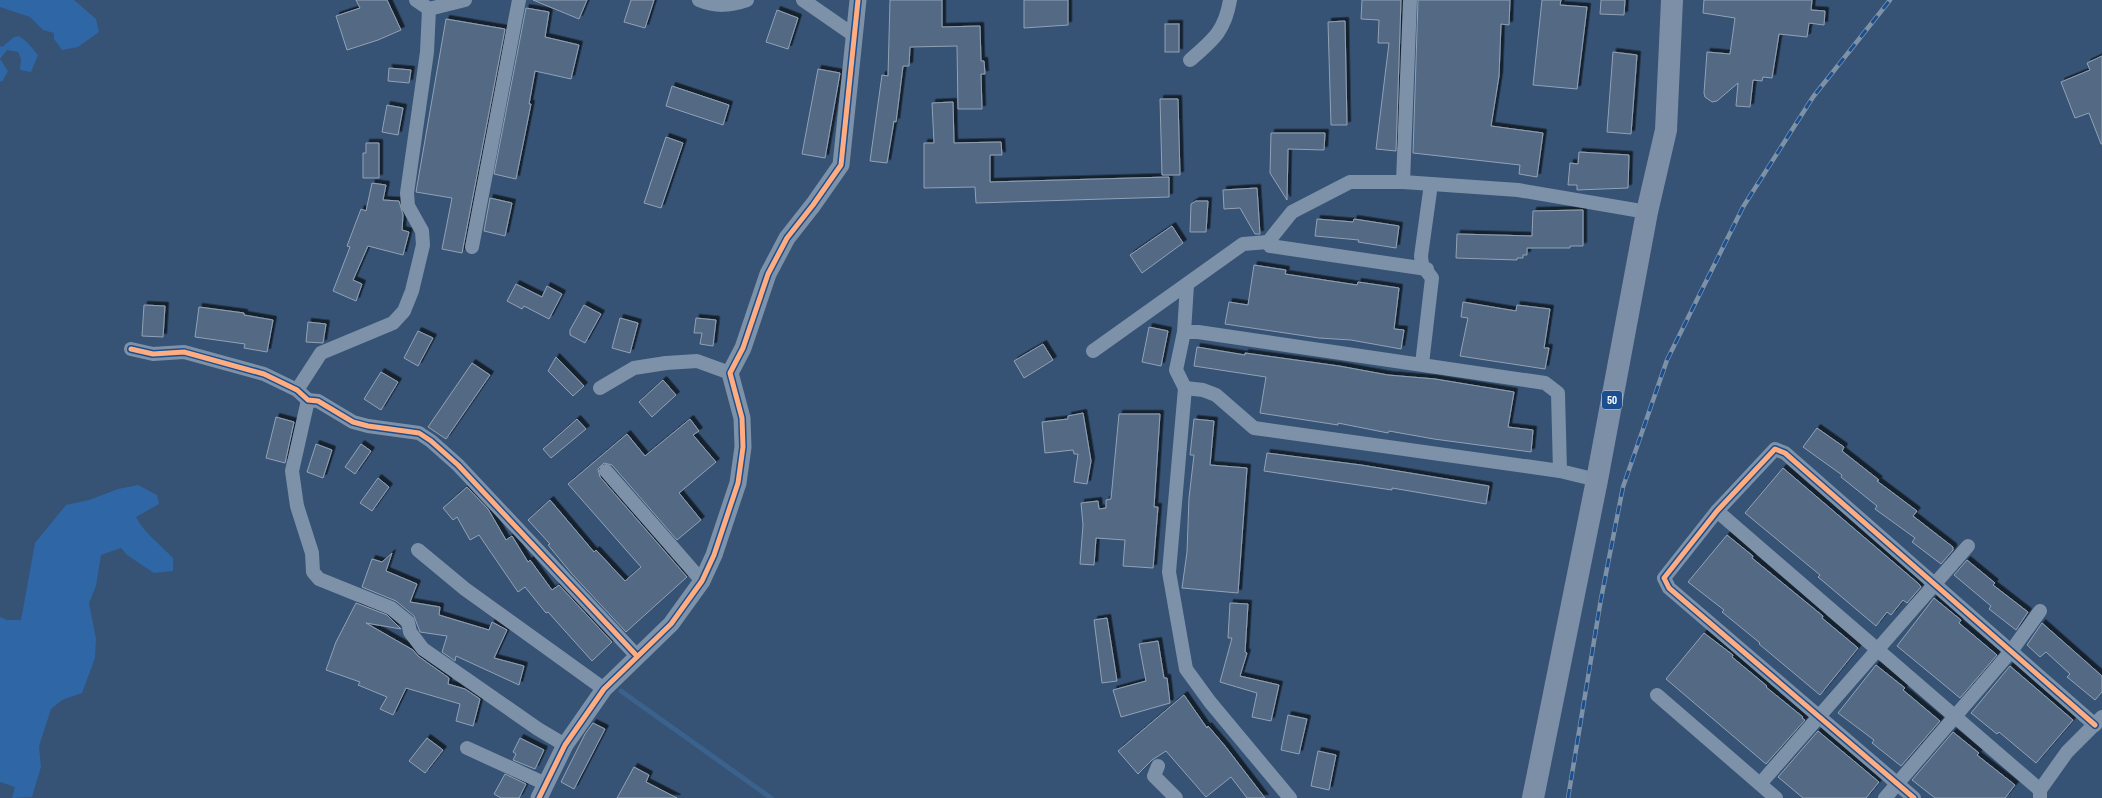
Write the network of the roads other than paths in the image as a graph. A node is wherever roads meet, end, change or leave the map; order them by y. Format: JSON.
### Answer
{"nodes":[{"id":1,"x":416,"y":0,"type":"edge"},
{"id":2,"x":465,"y":0,"type":"edge"},
{"id":3,"x":519,"y":0,"type":"edge"},
{"id":4,"x":699,"y":0,"type":"edge"},
{"id":5,"x":747,"y":0,"type":"edge"},
{"id":6,"x":803,"y":0,"type":"edge"},
{"id":7,"x":858,"y":0,"type":"edge"},
{"id":8,"x":1230,"y":0,"type":"edge"},
{"id":9,"x":1410,"y":0,"type":"edge"},
{"id":10,"x":1672,"y":0,"type":"edge"},
{"id":11,"x":429,"y":9,"type":"junction"},
{"id":12,"x":855,"y":36,"type":"junction"},
{"id":13,"x":1190,"y":60,"type":"dead end"},
{"id":14,"x":1403,"y":182,"type":"junction"},
{"id":15,"x":1431,"y":184,"type":"junction"},
{"id":16,"x":1648,"y":212,"type":"junction"},
{"id":17,"x":1268,"y":242,"type":"junction"},
{"id":18,"x":472,"y":247,"type":"dead end"},
{"id":19,"x":1427,"y":269,"type":"junction"},
{"id":20,"x":1187,"y":285,"type":"junction"},
{"id":21,"x":1184,"y":332,"type":"junction"},
{"id":22,"x":131,"y":349,"type":"dead end"},
{"id":23,"x":1093,"y":351,"type":"dead end"},
{"id":24,"x":1422,"y":364,"type":"junction"},
{"id":25,"x":730,"y":373,"type":"junction"},
{"id":26,"x":600,"y":388,"type":"dead end"},
{"id":27,"x":1185,"y":388,"type":"junction"},
{"id":28,"x":297,"y":390,"type":"junction"},
{"id":29,"x":308,"y":400,"type":"junction"},
{"id":30,"x":606,"y":471,"type":"dead end"},
{"id":31,"x":1560,"y":471,"type":"junction"},
{"id":32,"x":1597,"y":480,"type":"junction"},
{"id":33,"x":1717,"y":511,"type":"junction"},
{"id":34,"x":1968,"y":546,"type":"dead end"},
{"id":35,"x":418,"y":550,"type":"dead end"},
{"id":36,"x":702,"y":581,"type":"junction"},
{"id":37,"x":1934,"y":583,"type":"junction"},
{"id":38,"x":2040,"y":611,"type":"dead end"},
{"id":39,"x":1877,"y":650,"type":"junction"},
{"id":40,"x":2012,"y":650,"type":"junction"},
{"id":41,"x":637,"y":656,"type":"junction"},
{"id":42,"x":604,"y":689,"type":"junction"},
{"id":43,"x":1657,"y":695,"type":"dead end"},
{"id":44,"x":1820,"y":717,"type":"junction"},
{"id":45,"x":1954,"y":718,"type":"junction"},
{"id":46,"x":2098,"y":721,"type":"edge"},
{"id":47,"x":565,"y":746,"type":"junction"},
{"id":48,"x":467,"y":748,"type":"dead end"},
{"id":49,"x":1158,"y":766,"type":"dead end"},
{"id":50,"x":1760,"y":784,"type":"junction"},
{"id":51,"x":1898,"y":784,"type":"junction"},
{"id":52,"x":542,"y":791,"type":"edge"},
{"id":53,"x":2040,"y":794,"type":"edge"},
{"id":54,"x":1176,"y":798,"type":"edge"},
{"id":55,"x":1290,"y":798,"type":"edge"},
{"id":56,"x":1533,"y":798,"type":"edge"},
{"id":57,"x":1776,"y":798,"type":"edge"},
{"id":58,"x":1885,"y":798,"type":"edge"},
{"id":59,"x":1914,"y":798,"type":"edge"}],
"edges":[{"from":1,"to":11,"type":"street"},
{"from":2,"to":11,"type":"street"},
{"from":3,"to":18,"type":"street"},
{"from":4,"to":5,"type":"street"},
{"from":6,"to":12,"type":"street"},
{"from":7,"to":12,"type":"street"},
{"from":8,"to":13,"type":"street"},
{"from":9,"to":14,"type":"street"},
{"from":10,"to":16,"type":"main road","number":"50"},
{"from":11,"to":28,"type":"street"},
{"from":12,"to":25,"type":"street"},
{"from":14,"to":15,"type":"street"},
{"from":14,"to":17,"type":"street"},
{"from":15,"to":16,"type":"street"},
{"from":15,"to":19,"type":"street"},
{"from":16,"to":32,"type":"main road","number":"50"},
{"from":17,"to":19,"type":"street"},
{"from":17,"to":20,"type":"street"},
{"from":19,"to":24,"type":"street"},
{"from":20,"to":21,"type":"street"},
{"from":20,"to":23,"type":"street"},
{"from":21,"to":24,"type":"street"},
{"from":21,"to":27,"type":"street"},
{"from":22,"to":28,"type":"street"},
{"from":24,"to":31,"type":"street"},
{"from":25,"to":26,"type":"street"},
{"from":25,"to":36,"type":"street"},
{"from":27,"to":31,"type":"street"},
{"from":27,"to":55,"type":"street"},
{"from":28,"to":29,"type":"street"},
{"from":29,"to":41,"type":"street"},
{"from":29,"to":47,"type":"street"},
{"from":30,"to":36,"type":"street"},
{"from":31,"to":32,"type":"street"},
{"from":32,"to":56,"type":"main road","number":"50"},
{"from":33,"to":37,"type":"street"},
{"from":33,"to":39,"type":"street"},
{"from":33,"to":44,"type":"street"},
{"from":34,"to":37,"type":"street"},
{"from":35,"to":42,"type":"street"},
{"from":36,"to":41,"type":"street"},
{"from":37,"to":39,"type":"street"},
{"from":37,"to":40,"type":"street"},
{"from":38,"to":40,"type":"street"},
{"from":39,"to":44,"type":"street"},
{"from":39,"to":45,"type":"street"},
{"from":40,"to":45,"type":"street"},
{"from":40,"to":46,"type":"street"},
{"from":41,"to":42,"type":"street"},
{"from":42,"to":47,"type":"street"},
{"from":43,"to":50,"type":"street"},
{"from":44,"to":50,"type":"street"},
{"from":44,"to":51,"type":"street"},
{"from":45,"to":51,"type":"street"},
{"from":45,"to":53,"type":"street"},
{"from":46,"to":53,"type":"street"},
{"from":47,"to":52,"type":"street"},
{"from":48,"to":52,"type":"street"},
{"from":49,"to":54,"type":"street"},
{"from":50,"to":57,"type":"street"},
{"from":51,"to":58,"type":"street"},
{"from":51,"to":59,"type":"street"}]}
